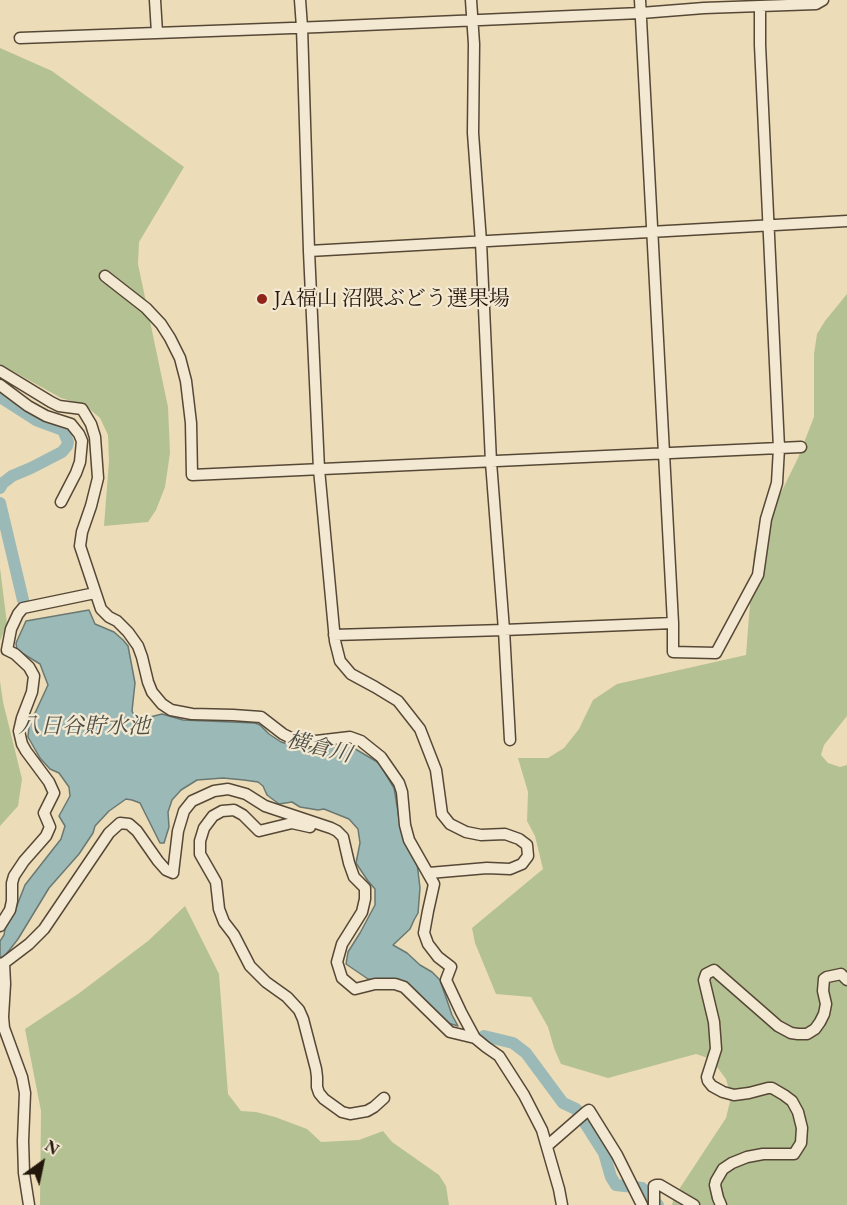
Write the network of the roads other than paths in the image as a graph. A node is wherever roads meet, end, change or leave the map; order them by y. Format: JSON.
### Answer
{"nodes":[{"id":1,"x":155,"y":0,"type":"edge"},
{"id":2,"x":300,"y":0,"type":"edge"},
{"id":3,"x":471,"y":0,"type":"edge"},
{"id":4,"x":640,"y":0,"type":"edge"},
{"id":5,"x":823,"y":0,"type":"edge"},
{"id":6,"x":782,"y":2,"type":"edge"},
{"id":7,"x":760,"y":6,"type":"junction"},
{"id":8,"x":641,"y":13,"type":"junction"},
{"id":9,"x":472,"y":21,"type":"junction"},
{"id":10,"x":302,"y":27,"type":"junction"},
{"id":11,"x":157,"y":33,"type":"junction"},
{"id":12,"x":20,"y":38,"type":"dead end"},
{"id":13,"x":847,"y":221,"type":"edge"},
{"id":14,"x":769,"y":226,"type":"junction"},
{"id":15,"x":652,"y":232,"type":"junction"},
{"id":16,"x":481,"y":242,"type":"junction"},
{"id":17,"x":309,"y":251,"type":"junction"},
{"id":18,"x":105,"y":276,"type":"dead end"},
{"id":19,"x":0,"y":371,"type":"edge"},
{"id":20,"x":0,"y":385,"type":"edge"},
{"id":21,"x":801,"y":447,"type":"dead end"},
{"id":22,"x":779,"y":448,"type":"junction"},
{"id":23,"x":664,"y":453,"type":"junction"},
{"id":24,"x":491,"y":462,"type":"junction"},
{"id":25,"x":319,"y":469,"type":"junction"},
{"id":26,"x":61,"y":502,"type":"dead end"},
{"id":27,"x":95,"y":592,"type":"junction"},
{"id":28,"x":673,"y":623,"type":"junction"},
{"id":29,"x":504,"y":630,"type":"junction"},
{"id":30,"x":334,"y":635,"type":"junction"},
{"id":31,"x":510,"y":740,"type":"dead end"},
{"id":32,"x":331,"y":828,"type":"junction"},
{"id":33,"x":429,"y":873,"type":"junction"},
{"id":34,"x":0,"y":926,"type":"edge"},
{"id":35,"x":2,"y":963,"type":"edge"},
{"id":36,"x":847,"y":980,"type":"edge"},
{"id":37,"x":476,"y":1038,"type":"junction"},
{"id":38,"x":384,"y":1098,"type":"dead end"},
{"id":39,"x":547,"y":1146,"type":"junction"},
{"id":40,"x":29,"y":1205,"type":"edge"},
{"id":41,"x":562,"y":1205,"type":"edge"},
{"id":42,"x":642,"y":1205,"type":"edge"},
{"id":43,"x":654,"y":1205,"type":"edge"},
{"id":44,"x":694,"y":1205,"type":"edge"},
{"id":45,"x":720,"y":1205,"type":"edge"}],
"edges":[{"from":1,"to":11,"type":"street"},
{"from":2,"to":10,"type":"street"},
{"from":3,"to":9,"type":"street"},
{"from":4,"to":8,"type":"street"},
{"from":5,"to":6,"type":"street"},
{"from":6,"to":7,"type":"street"},
{"from":7,"to":8,"type":"street"},
{"from":7,"to":14,"type":"street"},
{"from":8,"to":9,"type":"street"},
{"from":8,"to":15,"type":"street"},
{"from":9,"to":10,"type":"street"},
{"from":9,"to":16,"type":"street"},
{"from":10,"to":11,"type":"street"},
{"from":10,"to":17,"type":"street"},
{"from":11,"to":12,"type":"street"},
{"from":13,"to":14,"type":"street"},
{"from":14,"to":15,"type":"street"},
{"from":14,"to":22,"type":"street"},
{"from":15,"to":16,"type":"street"},
{"from":15,"to":23,"type":"street"},
{"from":16,"to":17,"type":"street"},
{"from":16,"to":24,"type":"street"},
{"from":17,"to":25,"type":"street"},
{"from":18,"to":25,"type":"street"},
{"from":19,"to":27,"type":"street"},
{"from":20,"to":26,"type":"street"},
{"from":21,"to":22,"type":"street"},
{"from":22,"to":23,"type":"street"},
{"from":22,"to":28,"type":"street"},
{"from":23,"to":24,"type":"street"},
{"from":23,"to":28,"type":"street"},
{"from":24,"to":25,"type":"street"},
{"from":24,"to":29,"type":"street"},
{"from":25,"to":30,"type":"street"},
{"from":27,"to":33,"type":"street"},
{"from":27,"to":34,"type":"street"},
{"from":28,"to":29,"type":"street"},
{"from":29,"to":30,"type":"street"},
{"from":29,"to":31,"type":"street"},
{"from":30,"to":33,"type":"street"},
{"from":32,"to":35,"type":"street"},
{"from":32,"to":37,"type":"street"},
{"from":32,"to":38,"type":"street"},
{"from":33,"to":37,"type":"street"},
{"from":35,"to":40,"type":"street"},
{"from":36,"to":45,"type":"street"},
{"from":37,"to":39,"type":"street"},
{"from":39,"to":41,"type":"street"},
{"from":39,"to":42,"type":"street"},
{"from":43,"to":44,"type":"street"}]}
